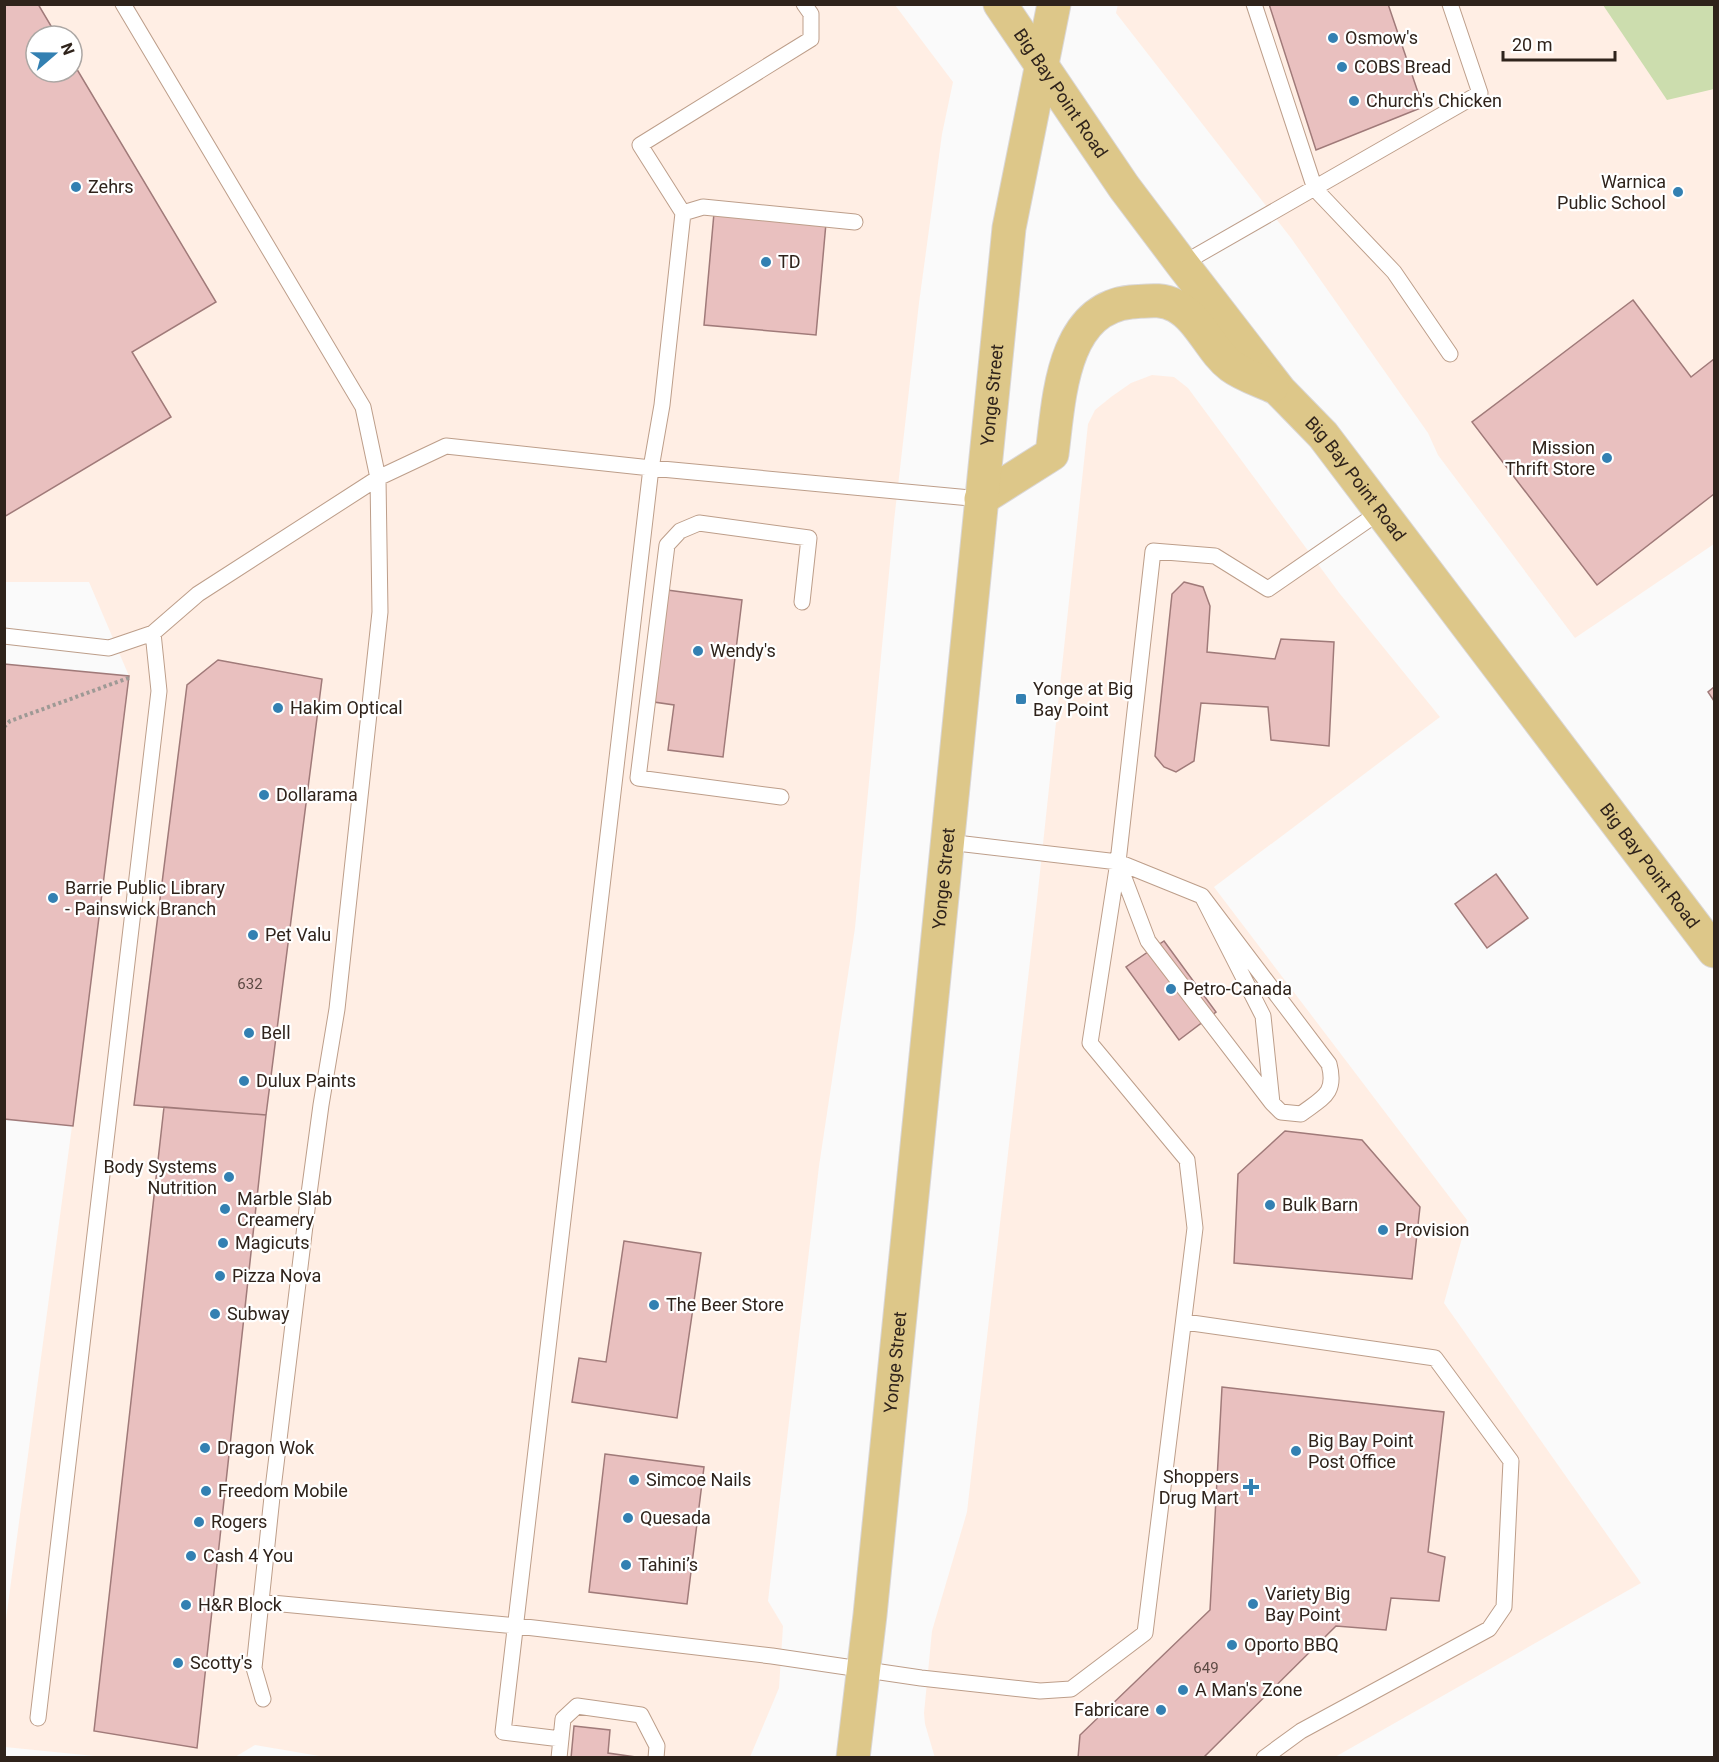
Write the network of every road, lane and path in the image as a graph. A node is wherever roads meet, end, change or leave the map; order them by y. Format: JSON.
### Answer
{"nodes":[{"id":1,"x":123,"y":4,"type":"edge"},
{"id":2,"x":804,"y":4,"type":"edge"},
{"id":3,"x":1000,"y":4,"type":"edge"},
{"id":4,"x":1054,"y":4,"type":"edge"},
{"id":5,"x":1254,"y":4,"type":"edge"},
{"id":6,"x":1450,"y":4,"type":"edge"},
{"id":7,"x":1042,"y":65,"type":"junction"},
{"id":8,"x":1315,"y":189,"type":"junction"},
{"id":9,"x":683,"y":213,"type":"junction"},
{"id":10,"x":855,"y":222,"type":"dead end"},
{"id":11,"x":1182,"y":264,"type":"junction"},
{"id":12,"x":1450,"y":354,"type":"dead end"},
{"id":13,"x":1280,"y":391,"type":"junction"},
{"id":14,"x":651,"y":468,"type":"junction"},
{"id":15,"x":378,"y":478,"type":"junction"},
{"id":16,"x":981,"y":499,"type":"junction"},
{"id":17,"x":1381,"y":510,"type":"junction"},
{"id":18,"x":802,"y":602,"type":"dead end"},
{"id":19,"x":153,"y":633,"type":"junction"},
{"id":20,"x":4,"y":636,"type":"edge"},
{"id":21,"x":156,"y":667,"type":"junction"},
{"id":22,"x":4,"y":728,"type":"edge"},
{"id":23,"x":781,"y":797,"type":"dead end"},
{"id":24,"x":948,"y":842,"type":"junction"},
{"id":25,"x":1118,"y":861,"type":"junction"},
{"id":26,"x":1202,"y":896,"type":"junction"},
{"id":27,"x":1714,"y":951,"type":"edge"},
{"id":28,"x":1272,"y":1103,"type":"junction"},
{"id":29,"x":1185,"y":1322,"type":"junction"},
{"id":30,"x":261,"y":1602,"type":"junction"},
{"id":31,"x":517,"y":1626,"type":"junction"},
{"id":32,"x":864,"y":1669,"type":"junction"},
{"id":33,"x":263,"y":1699,"type":"dead end"},
{"id":34,"x":38,"y":1718,"type":"dead end"},
{"id":35,"x":561,"y":1738,"type":"junction"},
{"id":36,"x":559,"y":1758,"type":"edge"},
{"id":37,"x":656,"y":1758,"type":"edge"},
{"id":38,"x":853,"y":1758,"type":"edge"},
{"id":39,"x":1264,"y":1758,"type":"edge"}],
"edges":[{"from":1,"to":15,"type":"lane"},
{"from":2,"to":9,"type":"lane"},
{"from":3,"to":7,"type":"main road","name":"Big Bay Point Road"},
{"from":4,"to":7,"type":"main road","name":"Yonge Street"},
{"from":5,"to":8,"type":"lane"},
{"from":6,"to":8,"type":"lane"},
{"from":7,"to":11,"type":"main road","name":"Big Bay Point Road"},
{"from":7,"to":16,"type":"main road","name":"Yonge Street"},
{"from":8,"to":11,"type":"lane"},
{"from":8,"to":12,"type":"lane"},
{"from":9,"to":10,"type":"lane"},
{"from":9,"to":14,"type":"lane"},
{"from":11,"to":13,"type":"main road","name":"Big Bay Point Road"},
{"from":13,"to":16,"type":"main road"},
{"from":13,"to":17,"type":"main road","name":"Big Bay Point Road"},
{"from":14,"to":15,"type":"lane"},
{"from":14,"to":16,"type":"lane"},
{"from":14,"to":31,"type":"lane"},
{"from":15,"to":19,"type":"lane"},
{"from":15,"to":30,"type":"lane"},
{"from":16,"to":24,"type":"main road","name":"Yonge Street"},
{"from":17,"to":25,"type":"lane"},
{"from":17,"to":27,"type":"main road","name":"Big Bay Point Road"},
{"from":18,"to":23,"type":"lane"},
{"from":19,"to":20,"type":"lane"},
{"from":19,"to":21,"type":"lane"},
{"from":21,"to":22,"type":"path"},
{"from":21,"to":34,"type":"lane"},
{"from":24,"to":25,"type":"lane"},
{"from":24,"to":32,"type":"main road","name":"Yonge Street"},
{"from":25,"to":26,"type":"lane"},
{"from":25,"to":28,"type":"lane"},
{"from":25,"to":29,"type":"lane"},
{"from":26,"to":28,"type":"lane"},
{"from":26,"to":28,"type":"lane"},
{"from":29,"to":32,"type":"lane"},
{"from":29,"to":39,"type":"lane"},
{"from":30,"to":31,"type":"lane"},
{"from":30,"to":33,"type":"lane"},
{"from":31,"to":32,"type":"lane"},
{"from":31,"to":35,"type":"lane"},
{"from":32,"to":38,"type":"main road","name":"Yonge Street"},
{"from":35,"to":36,"type":"lane"},
{"from":35,"to":37,"type":"lane"}]}
